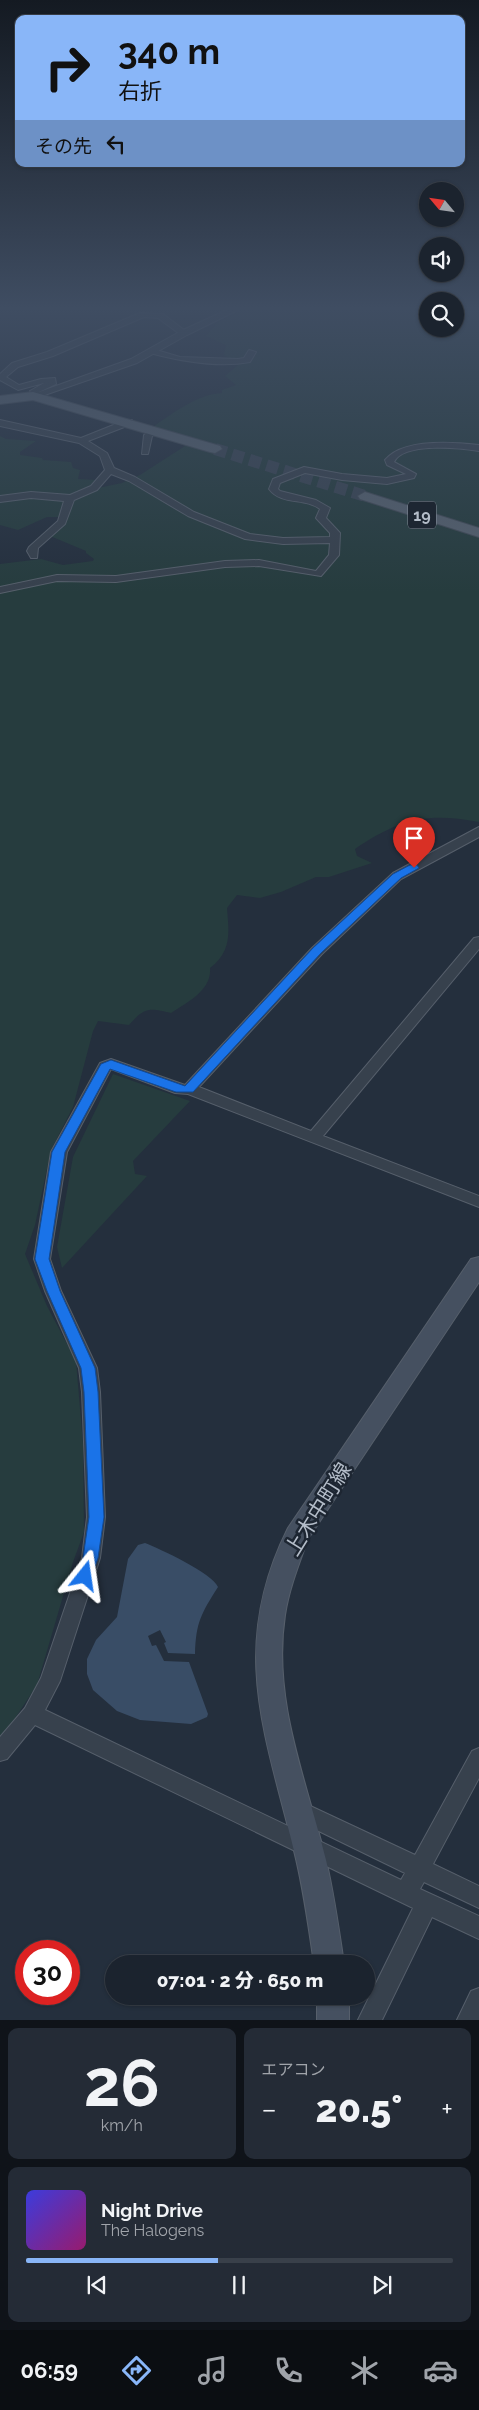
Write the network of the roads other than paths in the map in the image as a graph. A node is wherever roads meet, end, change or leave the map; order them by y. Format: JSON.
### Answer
{"nodes":[{"id":1,"x":64,"y":403,"type":"edge"},
{"id":2,"x":129,"y":422,"type":"junction"},
{"id":3,"x":0,"y":423,"type":"edge"},
{"id":4,"x":156,"y":431,"type":"junction"},
{"id":5,"x":82,"y":440,"type":"junction"},
{"id":6,"x":479,"y":448,"type":"edge"},
{"id":7,"x":215,"y":449,"type":"tunnel mouth"},
{"id":8,"x":145,"y":452,"type":"dead end"},
{"id":9,"x":110,"y":470,"type":"junction"},
{"id":10,"x":365,"y":496,"type":"tunnel mouth"},
{"id":11,"x":70,"y":498,"type":"junction"},
{"id":12,"x":0,"y":499,"type":"edge"},
{"id":13,"x":479,"y":533,"type":"edge"},
{"id":14,"x":335,"y":540,"type":"junction"},
{"id":15,"x":34,"y":556,"type":"dead end"},
{"id":16,"x":0,"y":590,"type":"edge"},
{"id":17,"x":479,"y":831,"type":"edge"},
{"id":18,"x":479,"y":941,"type":"edge"},
{"id":19,"x":188,"y":1089,"type":"junction"},
{"id":20,"x":314,"y":1136,"type":"junction"},
{"id":21,"x":479,"y":1202,"type":"edge"},
{"id":22,"x":479,"y":1265,"type":"edge"},
{"id":23,"x":32,"y":1714,"type":"junction"},
{"id":24,"x":0,"y":1752,"type":"edge"},
{"id":25,"x":479,"y":1758,"type":"edge"},
{"id":26,"x":296,"y":1809,"type":"junction"},
{"id":27,"x":307,"y":1846,"type":"junction"},
{"id":28,"x":420,"y":1868,"type":"junction"},
{"id":29,"x":406,"y":1893,"type":"junction"},
{"id":30,"x":479,"y":1897,"type":"edge"},
{"id":31,"x":427,"y":1903,"type":"junction"},
{"id":32,"x":479,"y":1928,"type":"edge"},
{"id":33,"x":328,"y":1955,"type":"edge"},
{"id":34,"x":479,"y":1999,"type":"edge"},
{"id":35,"x":333,"y":2005,"type":"edge"},
{"id":36,"x":333,"y":2020,"type":"edge"},
{"id":37,"x":370,"y":2020,"type":"edge"},
{"id":38,"x":469,"y":2020,"type":"edge"}],
"edges":[{"from":1,"to":2,"type":"main road"},
{"from":2,"to":4,"type":"main road"},
{"from":2,"to":5,"type":"street"},
{"from":3,"to":5,"type":"street"},
{"from":4,"to":7,"type":"main road"},
{"from":4,"to":8,"type":"street"},
{"from":5,"to":9,"type":"street"},
{"from":6,"to":14,"type":"street"},
{"from":9,"to":11,"type":"street"},
{"from":9,"to":14,"type":"street"},
{"from":10,"to":13,"type":"main road","number":"19"},
{"from":11,"to":12,"type":"street"},
{"from":11,"to":15,"type":"street"},
{"from":14,"to":16,"type":"street"},
{"from":17,"to":19,"type":"street"},
{"from":18,"to":20,"type":"street"},
{"from":19,"to":20,"type":"street"},
{"from":19,"to":23,"type":"street"},
{"from":20,"to":21,"type":"street"},
{"from":22,"to":26,"type":"main road","name":"上木中町線"},
{"from":23,"to":24,"type":"street"},
{"from":23,"to":27,"type":"street"},
{"from":25,"to":28,"type":"street"},
{"from":26,"to":27,"type":"main road","name":"上木中町線"},
{"from":26,"to":28,"type":"street"},
{"from":27,"to":29,"type":"street"},
{"from":27,"to":33,"type":"main road","name":"上木中町線"},
{"from":28,"to":29,"type":"street"},
{"from":28,"to":30,"type":"street"},
{"from":29,"to":31,"type":"street"},
{"from":31,"to":32,"type":"street"},
{"from":31,"to":37,"type":"street"},
{"from":34,"to":38,"type":"street"},
{"from":35,"to":36,"type":"main road"}]}
